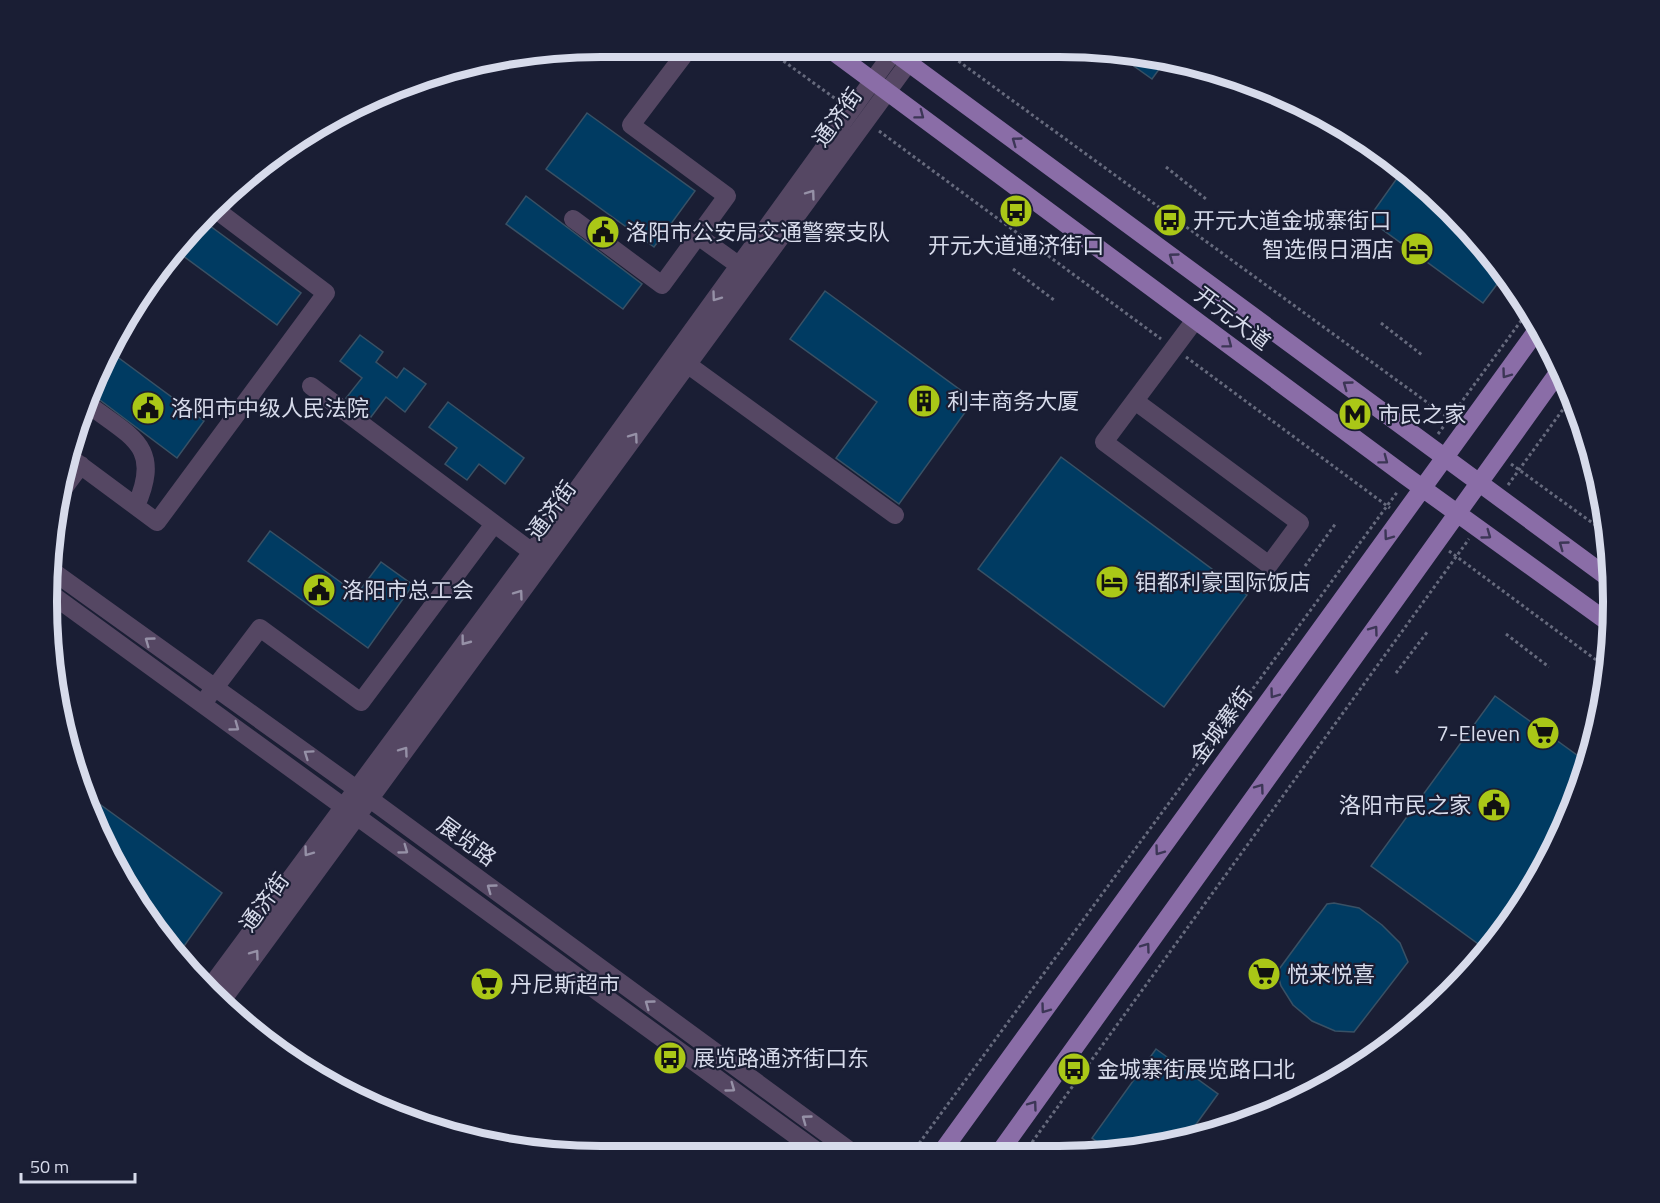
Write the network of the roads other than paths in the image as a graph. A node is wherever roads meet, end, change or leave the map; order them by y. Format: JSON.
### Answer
{"nodes":[{"id":1,"x":682,"y":57,"type":"edge"},
{"id":2,"x":842,"y":57,"type":"edge"},
{"id":3,"x":894,"y":57,"type":"edge"},
{"id":4,"x":905,"y":57,"type":"edge"},
{"id":5,"x":880,"y":84,"type":"junction"},
{"id":6,"x":220,"y":213,"type":"edge"},
{"id":7,"x":573,"y":219,"type":"dead end"},
{"id":8,"x":698,"y":236,"type":"junction"},
{"id":9,"x":746,"y":270,"type":"junction"},
{"id":10,"x":1195,"y":320,"type":"junction"},
{"id":11,"x":1533,"y":335,"type":"edge"},
{"id":12,"x":687,"y":364,"type":"junction"},
{"id":13,"x":1555,"y":377,"type":"edge"},
{"id":14,"x":311,"y":386,"type":"dead end"},
{"id":15,"x":1135,"y":401,"type":"junction"},
{"id":16,"x":93,"y":408,"type":"edge"},
{"id":17,"x":1444,"y":458,"type":"junction"},
{"id":18,"x":77,"y":462,"type":"edge"},
{"id":19,"x":1478,"y":483,"type":"junction"},
{"id":20,"x":1422,"y":488,"type":"junction"},
{"id":21,"x":136,"y":506,"type":"junction"},
{"id":22,"x":1457,"y":514,"type":"junction"},
{"id":23,"x":894,"y":515,"type":"dead end"},
{"id":24,"x":494,"y":524,"type":"junction"},
{"id":25,"x":538,"y":556,"type":"junction"},
{"id":26,"x":1602,"y":573,"type":"edge"},
{"id":27,"x":58,"y":575,"type":"edge"},
{"id":28,"x":57,"y":598,"type":"edge"},
{"id":29,"x":1603,"y":618,"type":"edge"},
{"id":30,"x":214,"y":688,"type":"junction"},
{"id":31,"x":202,"y":704,"type":"junction"},
{"id":32,"x":362,"y":793,"type":"junction"},
{"id":33,"x":350,"y":810,"type":"junction"},
{"id":34,"x":213,"y":984,"type":"edge"},
{"id":35,"x":225,"y":996,"type":"edge"},
{"id":36,"x":810,"y":1146,"type":"edge"},
{"id":37,"x":842,"y":1146,"type":"edge"},
{"id":38,"x":946,"y":1146,"type":"edge"},
{"id":39,"x":1004,"y":1146,"type":"edge"}],
"edges":[{"from":1,"to":8,"type":"street"},
{"from":2,"to":5,"type":"main road","name":"开元大道"},
{"from":3,"to":5,"type":"street","name":"通济街"},
{"from":17,"to":4,"type":"main road","name":"开元大道","one_way":true},
{"from":5,"to":9,"type":"street","name":"通济街"},
{"from":5,"to":10,"type":"main road","name":"开元大道","one_way":true},
{"from":6,"to":21,"type":"street"},
{"from":7,"to":8,"type":"street"},
{"from":8,"to":9,"type":"street"},
{"from":9,"to":12,"type":"street","name":"通济街"},
{"from":9,"to":25,"type":"street","name":"通济街","one_way":true},
{"from":10,"to":15,"type":"street"},
{"from":10,"to":20,"type":"main road","name":"开元大道","one_way":true},
{"from":11,"to":17,"type":"main road","name":"金城寨街","one_way":true},
{"from":12,"to":23,"type":"street"},
{"from":25,"to":12,"type":"street","name":"通济街","one_way":true},
{"from":13,"to":19,"type":"main road"},
{"from":14,"to":24,"type":"street"},
{"from":15,"to":15,"type":"street"},
{"from":16,"to":21,"type":"street"},
{"from":17,"to":19,"type":"main road","name":"开元大道"},
{"from":17,"to":20,"type":"main road","name":"金城寨街"},
{"from":18,"to":21,"type":"street"},
{"from":19,"to":22,"type":"main road"},
{"from":26,"to":19,"type":"main road","name":"开元大道","one_way":true},
{"from":20,"to":22,"type":"main road","name":"开元大道"},
{"from":20,"to":38,"type":"main road","name":"金城寨街","one_way":true},
{"from":22,"to":29,"type":"main road","name":"开元大道","one_way":true},
{"from":39,"to":22,"type":"main road","one_way":true},
{"from":24,"to":25,"type":"street"},
{"from":24,"to":30,"type":"street"},
{"from":25,"to":32,"type":"street","name":"通济街"},
{"from":30,"to":27,"type":"street","name":"展览路","one_way":true},
{"from":28,"to":31,"type":"street","name":"展览路"},
{"from":30,"to":31,"type":"street"},
{"from":32,"to":30,"type":"street","name":"展览路","one_way":true},
{"from":31,"to":33,"type":"street","name":"展览路","one_way":true},
{"from":32,"to":33,"type":"street","name":"通济街"},
{"from":37,"to":32,"type":"street","name":"展览路","one_way":true},
{"from":33,"to":34,"type":"street","name":"通济街","one_way":true},
{"from":35,"to":33,"type":"street","name":"通济街","one_way":true},
{"from":33,"to":36,"type":"street","name":"展览路","one_way":true}]}
